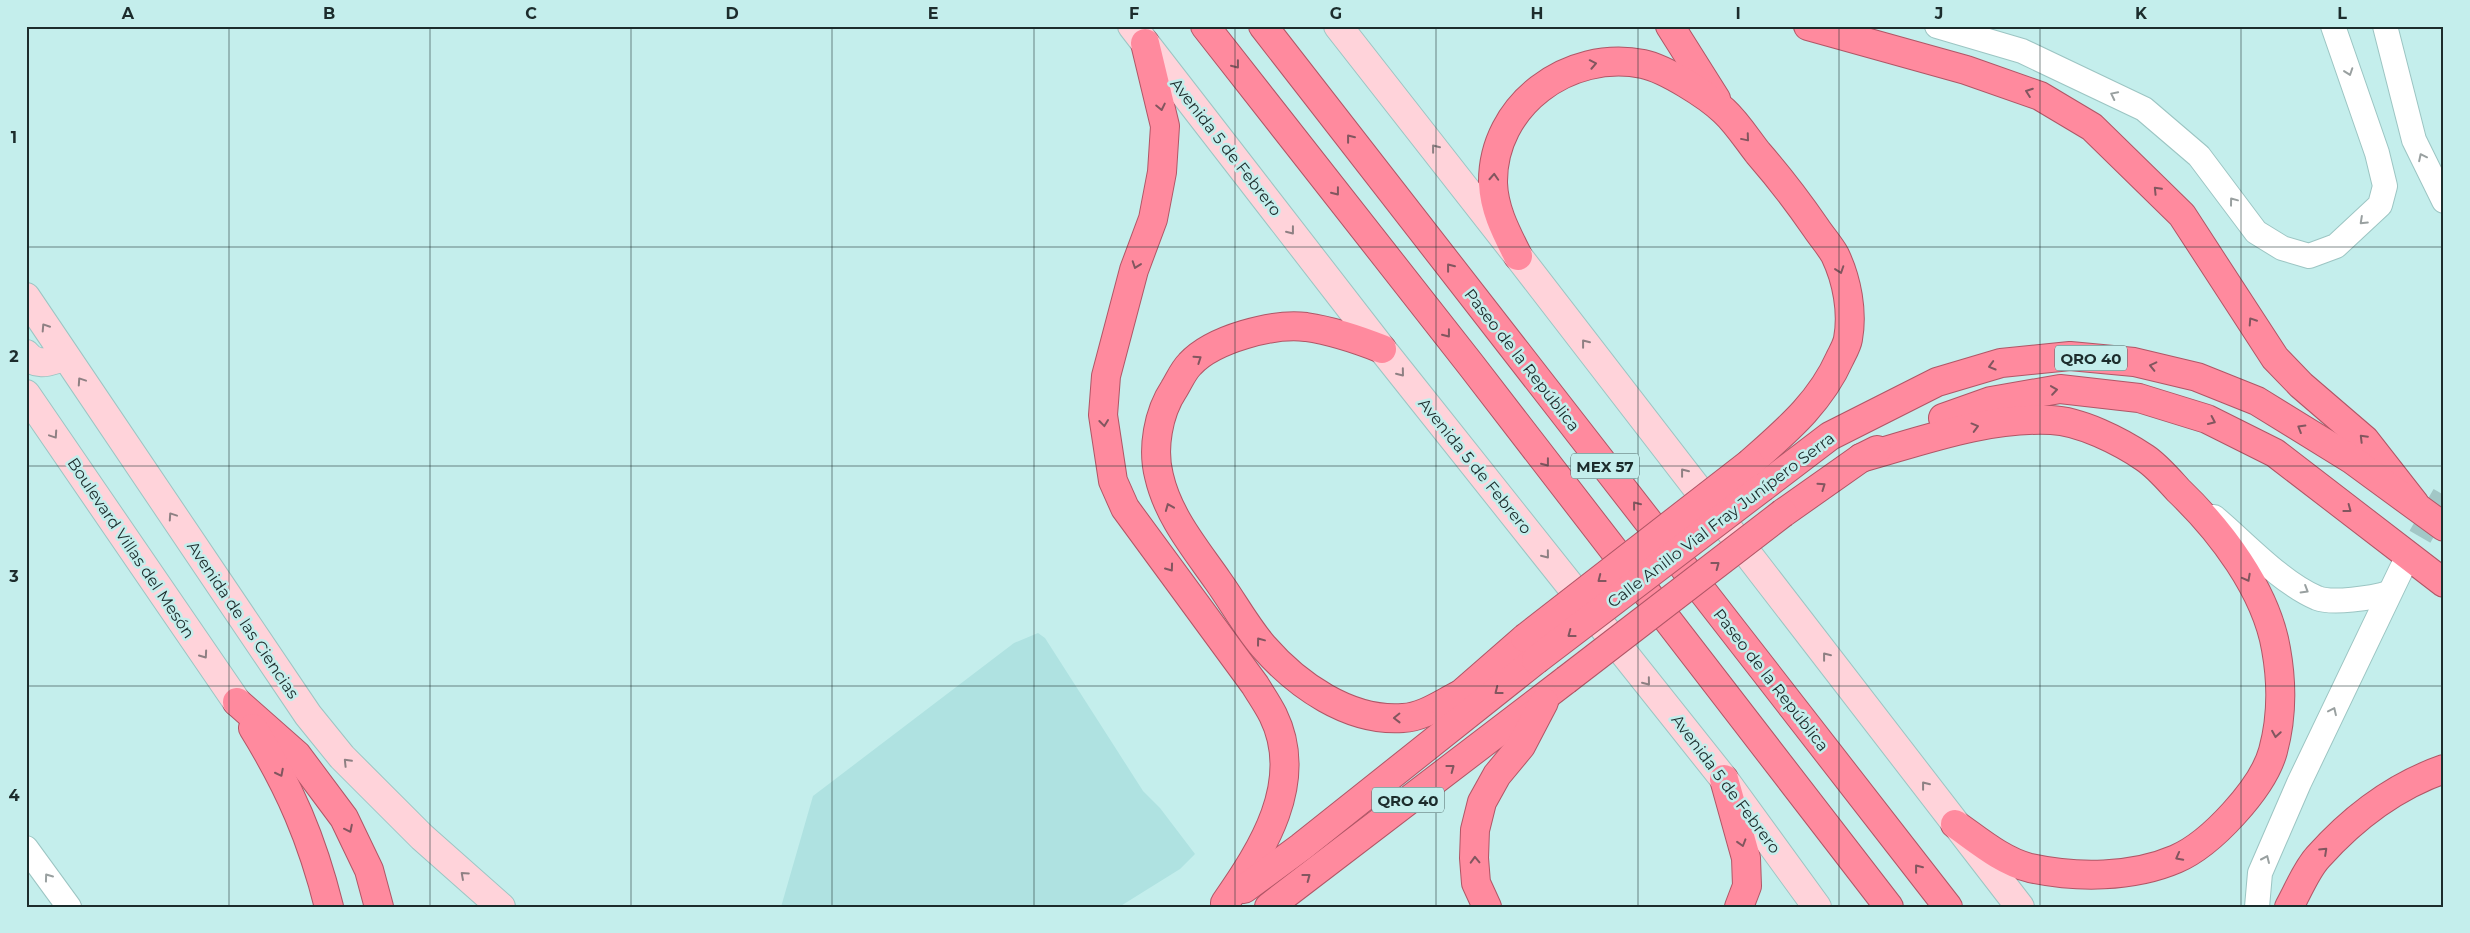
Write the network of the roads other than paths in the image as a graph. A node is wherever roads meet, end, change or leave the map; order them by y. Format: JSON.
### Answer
{"nodes":[{"id":1,"x":1206,"y":26,"type":"edge"},
{"id":2,"x":1263,"y":26,"type":"edge"},
{"id":3,"x":1338,"y":26,"type":"edge"},
{"id":4,"x":1670,"y":26,"type":"edge"},
{"id":5,"x":1808,"y":26,"type":"edge"},
{"id":6,"x":1937,"y":26,"type":"edge"},
{"id":7,"x":2332,"y":26,"type":"edge"},
{"id":8,"x":2385,"y":26,"type":"edge"},
{"id":9,"x":1139,"y":34,"type":"edge"},
{"id":10,"x":1724,"y":111,"type":"junction"},
{"id":11,"x":2444,"y":201,"type":"edge"},
{"id":12,"x":1518,"y":256,"type":"junction"},
{"id":13,"x":26,"y":297,"type":"edge"},
{"id":14,"x":1382,"y":349,"type":"junction"},
{"id":15,"x":26,"y":354,"type":"edge"},
{"id":16,"x":64,"y":357,"type":"junction"},
{"id":17,"x":26,"y":394,"type":"edge"},
{"id":18,"x":1861,"y":458,"type":"junction"},
{"id":19,"x":2146,"y":458,"type":"junction"},
{"id":20,"x":2415,"y":504,"type":"junction"},
{"id":21,"x":2444,"y":527,"type":"edge"},
{"id":22,"x":2402,"y":568,"type":"tunnel mouth"},
{"id":23,"x":2444,"y":582,"type":"edge"},
{"id":24,"x":2389,"y":593,"type":"junction"},
{"id":25,"x":1531,"y":649,"type":"junction"},
{"id":26,"x":1557,"y":687,"type":"junction"},
{"id":27,"x":1459,"y":695,"type":"junction"},
{"id":28,"x":237,"y":702,"type":"junction"},
{"id":29,"x":2444,"y":770,"type":"edge"},
{"id":30,"x":1724,"y":779,"type":"junction"},
{"id":31,"x":1955,"y":824,"type":"junction"},
{"id":32,"x":1301,"y":847,"type":"junction"},
{"id":33,"x":26,"y":848,"type":"edge"},
{"id":34,"x":1222,"y":905,"type":"edge"},
{"id":35,"x":69,"y":907,"type":"edge"},
{"id":36,"x":329,"y":907,"type":"edge"},
{"id":37,"x":379,"y":907,"type":"edge"},
{"id":38,"x":501,"y":907,"type":"edge"},
{"id":39,"x":1269,"y":907,"type":"edge"},
{"id":40,"x":1487,"y":907,"type":"edge"},
{"id":41,"x":1739,"y":907,"type":"edge"},
{"id":42,"x":1817,"y":907,"type":"edge"},
{"id":43,"x":1889,"y":907,"type":"edge"},
{"id":44,"x":1948,"y":907,"type":"edge"},
{"id":45,"x":2020,"y":907,"type":"edge"},
{"id":46,"x":2257,"y":907,"type":"edge"},
{"id":47,"x":2289,"y":907,"type":"edge"}],
"edges":[{"from":1,"to":43,"type":"highway","number":"MEX 57","one_way":true},
{"from":44,"to":2,"type":"highway","name":"Paseo de la República","number":"MEX 57","one_way":true},
{"from":12,"to":3,"type":"main road","one_way":true},
{"from":4,"to":10,"type":"highway"},
{"from":20,"to":5,"type":"highway","one_way":true},
{"from":7,"to":6,"type":"street","one_way":true},
{"from":11,"to":8,"type":"street","one_way":true},
{"from":9,"to":14,"type":"main road","name":"Avenida 5 de Febrero","one_way":true},
{"from":9,"to":34,"type":"highway","one_way":true},
{"from":12,"to":10,"type":"highway","one_way":true},
{"from":10,"to":25,"type":"highway","one_way":true,"bridge":true},
{"from":31,"to":12,"type":"main road","one_way":true},
{"from":16,"to":13,"type":"main road","name":"Avenida de las Ciencias","one_way":true},
{"from":27,"to":14,"type":"highway","one_way":true},
{"from":14,"to":30,"type":"main road","name":"Avenida 5 de Febrero","one_way":true},
{"from":15,"to":16,"type":"main road"},
{"from":38,"to":16,"type":"main road","name":"Avenida de las Ciencias","one_way":true},
{"from":17,"to":28,"type":"main road","name":"Boulevard Villas del Mesón","one_way":true},
{"from":18,"to":19,"type":"highway","one_way":true},
{"from":18,"to":23,"type":"highway","name":"Calle Anillo Vial Fray Junípero Serra","number":"QRO 40","one_way":true},
{"from":26,"to":18,"type":"highway","name":"Calle Anillo Vial Fray Junípero Serra","number":"QRO 40","one_way":true,"bridge":true},
{"from":19,"to":24,"type":"street","one_way":true},
{"from":19,"to":31,"type":"highway","one_way":true},
{"from":20,"to":21,"type":"highway","name":"Calle Anillo Vial Fray Junípero Serra","number":"QRO 40"},
{"from":20,"to":25,"type":"highway","name":"Calle Anillo Vial Fray Junípero Serra","number":"QRO 40","one_way":true,"bridge":true},
{"from":22,"to":24,"type":"street"},
{"from":46,"to":24,"type":"street","one_way":true},
{"from":25,"to":27,"type":"highway"},
{"from":25,"to":32,"type":"highway","name":"Calle Anillo Vial Fray Junípero Serra","number":"QRO 40","one_way":true},
{"from":39,"to":26,"type":"highway","name":"Calle Anillo Vial Fray Junípero Serra","number":"QRO 40","one_way":true},
{"from":40,"to":26,"type":"highway","one_way":true},
{"from":27,"to":32,"type":"highway"},
{"from":28,"to":36,"type":"highway","one_way":true},
{"from":28,"to":37,"type":"highway","one_way":true},
{"from":47,"to":29,"type":"highway","one_way":true},
{"from":30,"to":41,"type":"highway","one_way":true},
{"from":30,"to":42,"type":"main road","name":"Avenida 5 de Febrero"},
{"from":31,"to":45,"type":"main road"},
{"from":32,"to":34,"type":"highway","name":"Calle Anillo Vial Fray Junípero Serra","number":"QRO 40"},
{"from":35,"to":33,"type":"street","one_way":true}]}
